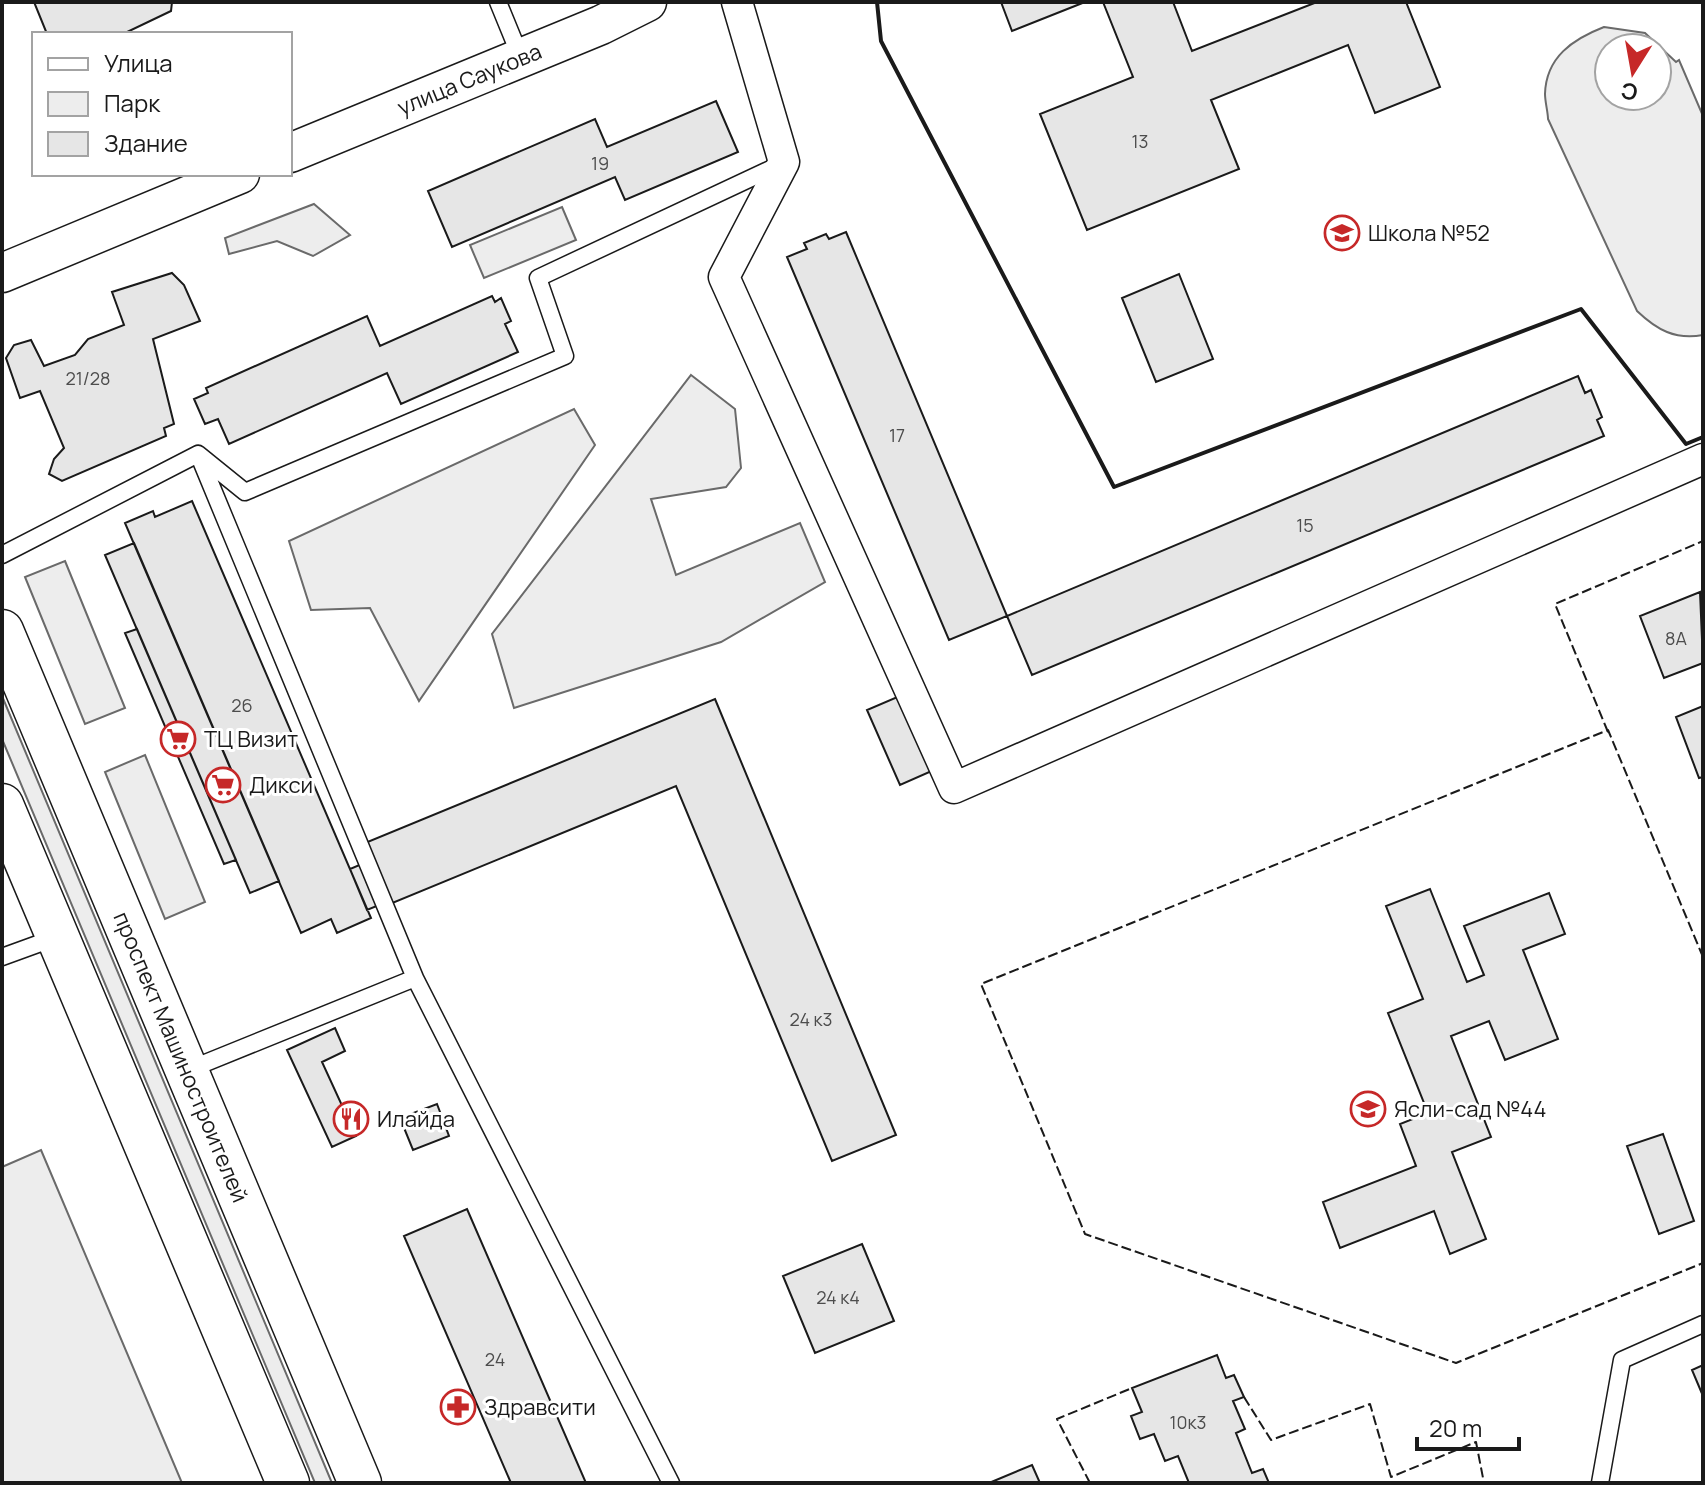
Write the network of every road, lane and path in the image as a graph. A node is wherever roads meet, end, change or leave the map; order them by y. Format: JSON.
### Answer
{"nodes":[{"id":1,"x":498,"y":2,"type":"edge"},
{"id":2,"x":647,"y":2,"type":"edge"},
{"id":3,"x":737,"y":2,"type":"edge"},
{"id":4,"x":521,"y":58,"type":"junction"},
{"id":5,"x":292,"y":152,"type":"edge"},
{"id":6,"x":784,"y":162,"type":"junction"},
{"id":7,"x":235,"y":176,"type":"edge"},
{"id":8,"x":2,"y":273,"type":"edge"},
{"id":9,"x":198,"y":454,"type":"junction"},
{"id":10,"x":1703,"y":459,"type":"edge"},
{"id":11,"x":2,"y":555,"type":"edge"},
{"id":12,"x":2,"y":631,"type":"edge"},
{"id":13,"x":2,"y":805,"type":"edge"},
{"id":14,"x":58,"y":937,"type":"junction"},
{"id":15,"x":2,"y":957,"type":"edge"},
{"id":16,"x":415,"y":978,"type":"junction"},
{"id":17,"x":187,"y":1070,"type":"junction"},
{"id":18,"x":1703,"y":1324,"type":"edge"},
{"id":19,"x":288,"y":1483,"type":"edge"},
{"id":20,"x":360,"y":1483,"type":"edge"},
{"id":21,"x":671,"y":1483,"type":"edge"},
{"id":22,"x":1600,"y":1483,"type":"edge"}],
"edges":[{"from":1,"to":4,"type":"lane"},
{"from":2,"to":4,"type":"street","name":"улица Саукова"},
{"from":3,"to":6,"type":"street"},
{"from":4,"to":5,"type":"street","name":"улица Саукова"},
{"from":6,"to":9,"type":"lane"},
{"from":6,"to":10,"type":"street"},
{"from":7,"to":8,"type":"street"},
{"from":9,"to":11,"type":"lane"},
{"from":9,"to":16,"type":"lane"},
{"from":12,"to":17,"type":"main road","name":"проспект Машиностроителей"},
{"from":13,"to":14,"type":"main road"},
{"from":14,"to":15,"type":"lane"},
{"from":14,"to":19,"type":"main road"},
{"from":16,"to":17,"type":"lane"},
{"from":16,"to":21,"type":"lane"},
{"from":17,"to":20,"type":"main road","name":"проспект Машиностроителей"},
{"from":18,"to":22,"type":"lane"}]}
